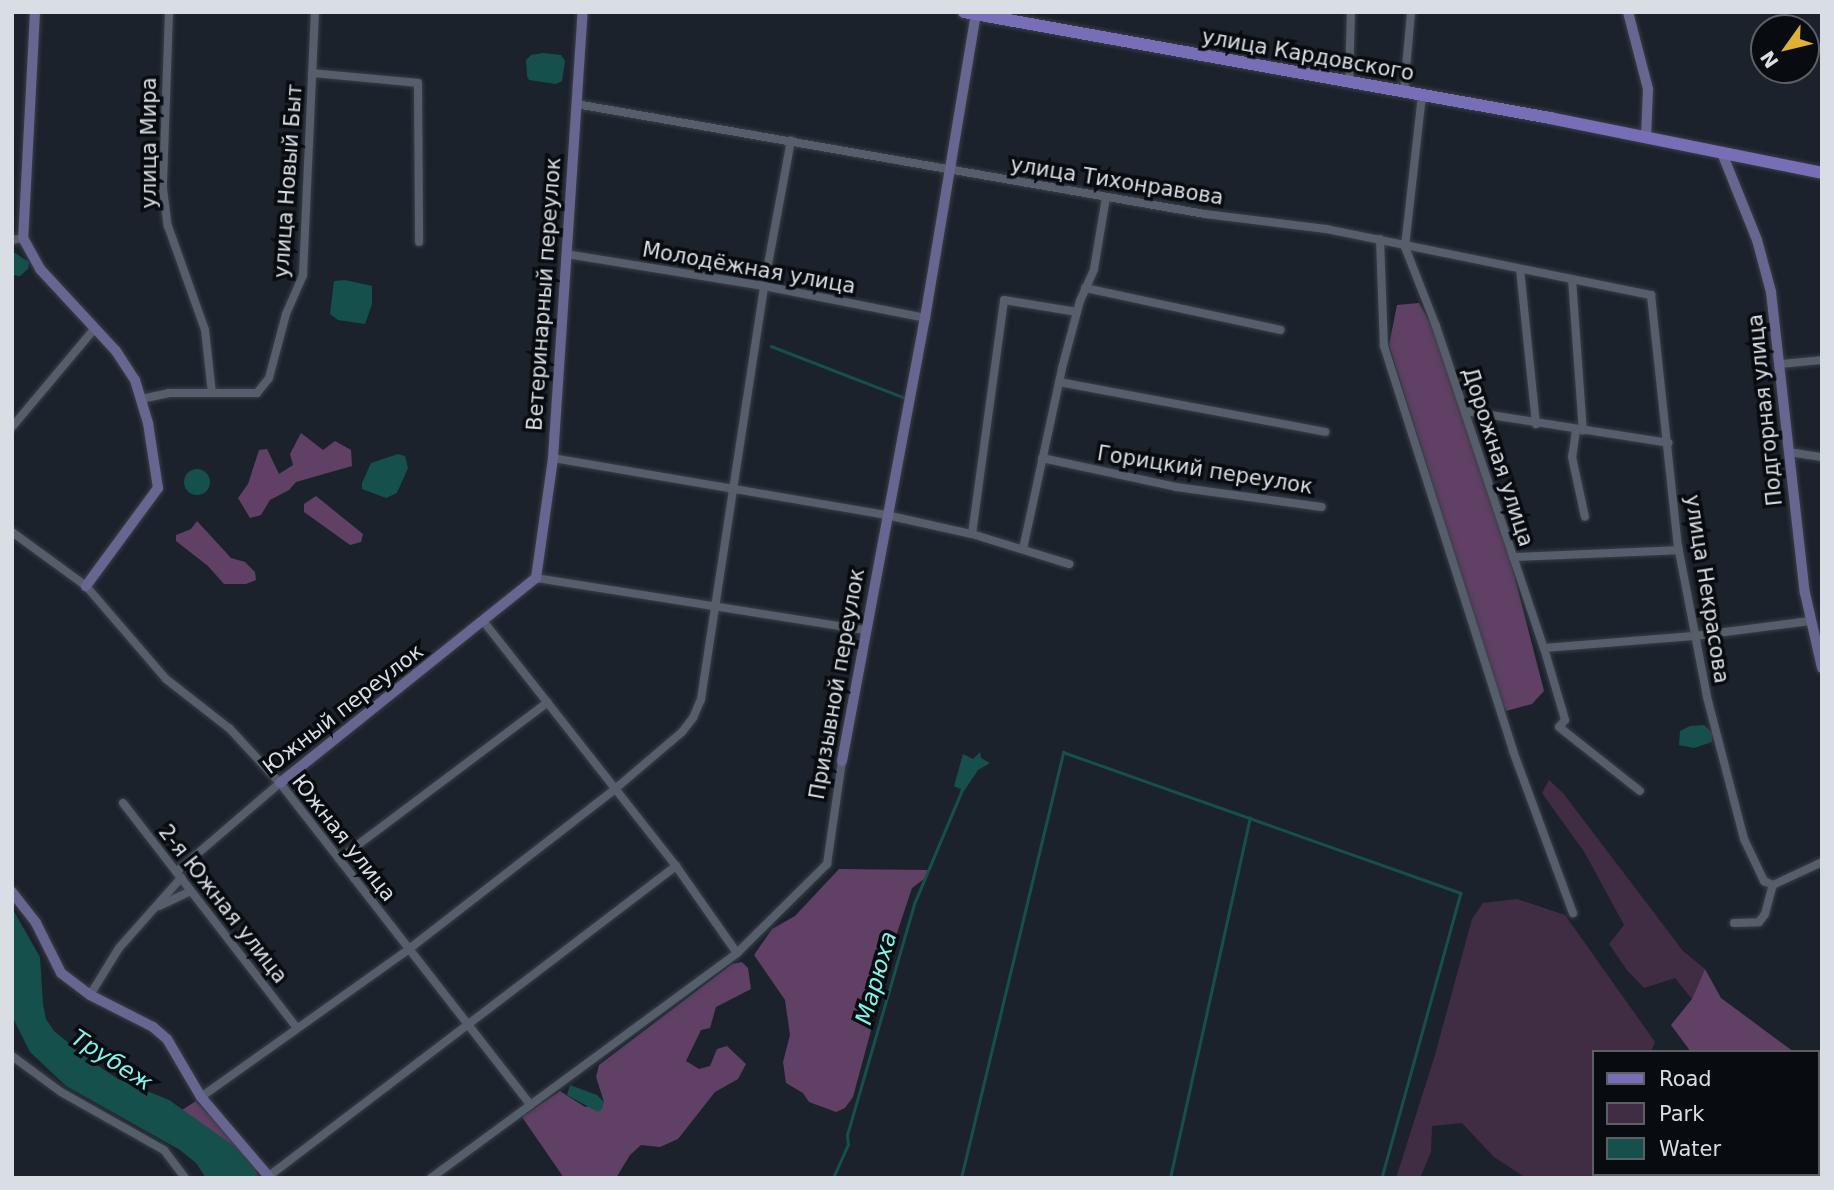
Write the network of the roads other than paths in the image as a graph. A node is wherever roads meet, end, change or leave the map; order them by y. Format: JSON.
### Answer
{"nodes":[{"id":1,"x":36,"y":12,"type":"edge"},
{"id":2,"x":169,"y":12,"type":"edge"},
{"id":3,"x":315,"y":12,"type":"edge"},
{"id":4,"x":583,"y":12,"type":"edge"},
{"id":5,"x":1351,"y":12,"type":"edge"},
{"id":6,"x":1410,"y":12,"type":"edge"},
{"id":7,"x":1628,"y":12,"type":"edge"},
{"id":8,"x":972,"y":13,"type":"edge"},
{"id":9,"x":312,"y":73,"type":"junction"},
{"id":10,"x":1349,"y":82,"type":"junction"},
{"id":11,"x":1404,"y":91,"type":"junction"},
{"id":12,"x":1422,"y":95,"type":"junction"},
{"id":13,"x":576,"y":104,"type":"junction"},
{"id":14,"x":1646,"y":137,"type":"junction"},
{"id":15,"x":791,"y":140,"type":"junction"},
{"id":16,"x":1722,"y":153,"type":"junction"},
{"id":17,"x":951,"y":170,"type":"junction"},
{"id":18,"x":1822,"y":173,"type":"edge"},
{"id":19,"x":1106,"y":198,"type":"junction"},
{"id":20,"x":17,"y":239,"type":"edge"},
{"id":21,"x":1380,"y":239,"type":"junction"},
{"id":22,"x":419,"y":242,"type":"dead end"},
{"id":23,"x":1405,"y":247,"type":"junction"},
{"id":24,"x":566,"y":254,"type":"junction"},
{"id":25,"x":1520,"y":269,"type":"junction"},
{"id":26,"x":1572,"y":279,"type":"junction"},
{"id":27,"x":764,"y":286,"type":"junction"},
{"id":28,"x":1086,"y":288,"type":"junction"},
{"id":29,"x":1651,"y":295,"type":"joint"},
{"id":30,"x":1077,"y":313,"type":"junction"},
{"id":31,"x":925,"y":318,"type":"junction"},
{"id":32,"x":95,"y":328,"type":"junction"},
{"id":33,"x":1281,"y":330,"type":"dead end"},
{"id":34,"x":1822,"y":360,"type":"edge"},
{"id":35,"x":1781,"y":364,"type":"junction"},
{"id":36,"x":1059,"y":383,"type":"junction"},
{"id":37,"x":212,"y":393,"type":"junction"},
{"id":38,"x":141,"y":399,"type":"junction"},
{"id":39,"x":1465,"y":411,"type":"junction"},
{"id":40,"x":1536,"y":424,"type":"junction"},
{"id":41,"x":12,"y":427,"type":"edge"},
{"id":42,"x":1579,"y":431,"type":"junction"},
{"id":43,"x":1325,"y":432,"type":"dead end"},
{"id":44,"x":1669,"y":443,"type":"junction"},
{"id":45,"x":1789,"y":452,"type":"junction"},
{"id":46,"x":1822,"y":457,"type":"edge"},
{"id":47,"x":554,"y":458,"type":"junction"},
{"id":48,"x":1042,"y":458,"type":"junction"},
{"id":49,"x":733,"y":489,"type":"junction"},
{"id":50,"x":1322,"y":507,"type":"dead end"},
{"id":51,"x":887,"y":515,"type":"junction"},
{"id":52,"x":1585,"y":517,"type":"dead end"},
{"id":53,"x":12,"y":532,"type":"edge"},
{"id":54,"x":972,"y":534,"type":"junction"},
{"id":55,"x":1023,"y":549,"type":"junction"},
{"id":56,"x":1679,"y":550,"type":"junction"},
{"id":57,"x":1513,"y":558,"type":"junction"},
{"id":58,"x":1069,"y":564,"type":"dead end"},
{"id":59,"x":536,"y":578,"type":"junction"},
{"id":60,"x":86,"y":586,"type":"junction"},
{"id":61,"x":714,"y":604,"type":"junction"},
{"id":62,"x":1810,"y":621,"type":"junction"},
{"id":63,"x":484,"y":622,"type":"junction"},
{"id":64,"x":866,"y":630,"type":"junction"},
{"id":65,"x":1694,"y":636,"type":"junction"},
{"id":66,"x":1544,"y":648,"type":"junction"},
{"id":67,"x":1822,"y":668,"type":"edge"},
{"id":68,"x":548,"y":702,"type":"junction"},
{"id":69,"x":842,"y":761,"type":"joint"},
{"id":70,"x":280,"y":783,"type":"junction"},
{"id":71,"x":615,"y":789,"type":"junction"},
{"id":72,"x":1640,"y":791,"type":"dead end"},
{"id":73,"x":123,"y":803,"type":"dead end"},
{"id":74,"x":339,"y":859,"type":"junction"},
{"id":75,"x":1822,"y":862,"type":"edge"},
{"id":76,"x":676,"y":866,"type":"junction"},
{"id":77,"x":178,"y":875,"type":"junction"},
{"id":78,"x":1773,"y":885,"type":"junction"},
{"id":79,"x":191,"y":891,"type":"junction"},
{"id":80,"x":12,"y":892,"type":"edge"},
{"id":81,"x":155,"y":908,"type":"junction"},
{"id":82,"x":1573,"y":913,"type":"dead end"},
{"id":83,"x":1734,"y":923,"type":"dead end"},
{"id":84,"x":409,"y":949,"type":"junction"},
{"id":85,"x":737,"y":953,"type":"junction"},
{"id":86,"x":90,"y":995,"type":"junction"},
{"id":87,"x":469,"y":1024,"type":"junction"},
{"id":88,"x":296,"y":1027,"type":"junction"},
{"id":89,"x":12,"y":1056,"type":"edge"},
{"id":90,"x":201,"y":1097,"type":"junction"},
{"id":91,"x":531,"y":1105,"type":"junction"},
{"id":92,"x":270,"y":1177,"type":"edge"},
{"id":93,"x":185,"y":1178,"type":"edge"},
{"id":94,"x":432,"y":1178,"type":"edge"}],
"edges":[{"from":1,"to":20,"type":"street"},
{"from":2,"to":37,"type":"street","name":"улица Мира"},
{"from":3,"to":9,"type":"street","name":"улица Новый Быт"},
{"from":4,"to":13,"type":"street","name":"Ветеринарный переулок"},
{"from":5,"to":10,"type":"street"},
{"from":6,"to":11,"type":"street"},
{"from":7,"to":14,"type":"street"},
{"from":8,"to":10,"type":"main road","name":"улица Кардовского"},
{"from":8,"to":17,"type":"street","name":"Призывной переулок"},
{"from":9,"to":22,"type":"street"},
{"from":9,"to":37,"type":"street","name":"улица Новый Быт"},
{"from":10,"to":11,"type":"main road","name":"улица Кардовского"},
{"from":11,"to":12,"type":"main road","name":"улица Кардовского"},
{"from":12,"to":14,"type":"main road","name":"улица Кардовского"},
{"from":12,"to":23,"type":"street","name":"Дорожная улица"},
{"from":13,"to":15,"type":"street","name":"улица Тихонравова"},
{"from":13,"to":24,"type":"street","name":"Ветеринарный переулок"},
{"from":14,"to":16,"type":"main road","name":"улица Кардовского"},
{"from":15,"to":17,"type":"street","name":"улица Тихонравова"},
{"from":15,"to":27,"type":"street"},
{"from":16,"to":18,"type":"main road","name":"улица Кардовского"},
{"from":16,"to":35,"type":"street","name":"Подгорная улица"},
{"from":17,"to":19,"type":"street","name":"улица Тихонравова"},
{"from":17,"to":31,"type":"street","name":"Призывной переулок"},
{"from":19,"to":21,"type":"street","name":"улица Тихонравова"},
{"from":19,"to":28,"type":"street"},
{"from":20,"to":32,"type":"street"},
{"from":21,"to":23,"type":"street","name":"улица Тихонравова"},
{"from":21,"to":82,"type":"street"},
{"from":23,"to":25,"type":"street","name":"улица Тихонравова"},
{"from":23,"to":39,"type":"street","name":"Дорожная улица"},
{"from":24,"to":27,"type":"street","name":"Молодёжная улица"},
{"from":24,"to":47,"type":"street","name":"Ветеринарный переулок"},
{"from":25,"to":26,"type":"street","name":"улица Тихонравова"},
{"from":25,"to":40,"type":"street"},
{"from":26,"to":29,"type":"street","name":"улица Тихонравова"},
{"from":26,"to":42,"type":"street"},
{"from":27,"to":31,"type":"street","name":"Молодёжная улица"},
{"from":27,"to":49,"type":"street"},
{"from":28,"to":30,"type":"street"},
{"from":28,"to":33,"type":"street"},
{"from":29,"to":44,"type":"street","name":"улица Некрасова"},
{"from":30,"to":36,"type":"street"},
{"from":30,"to":54,"type":"street"},
{"from":31,"to":51,"type":"street","name":"Призывной переулок"},
{"from":32,"to":38,"type":"street"},
{"from":32,"to":41,"type":"street"},
{"from":34,"to":35,"type":"street"},
{"from":35,"to":45,"type":"street","name":"Подгорная улица"},
{"from":36,"to":43,"type":"street"},
{"from":36,"to":48,"type":"street"},
{"from":37,"to":38,"type":"street","name":"улица Новый Быт"},
{"from":38,"to":60,"type":"street"},
{"from":39,"to":40,"type":"street"},
{"from":39,"to":57,"type":"street","name":"Дорожная улица"},
{"from":40,"to":42,"type":"street"},
{"from":42,"to":44,"type":"street"},
{"from":42,"to":52,"type":"street"},
{"from":44,"to":56,"type":"street","name":"улица Некрасова"},
{"from":45,"to":46,"type":"street"},
{"from":45,"to":62,"type":"street","name":"Подгорная улица"},
{"from":47,"to":49,"type":"street"},
{"from":47,"to":59,"type":"street","name":"Ветеринарный переулок"},
{"from":48,"to":50,"type":"street","name":"Горицкий переулок"},
{"from":48,"to":55,"type":"street"},
{"from":49,"to":51,"type":"street"},
{"from":49,"to":61,"type":"street"},
{"from":51,"to":54,"type":"street"},
{"from":51,"to":64,"type":"street","name":"Призывной переулок"},
{"from":53,"to":60,"type":"street","name":"Южная улица"},
{"from":54,"to":55,"type":"street"},
{"from":55,"to":58,"type":"street"},
{"from":56,"to":57,"type":"street"},
{"from":56,"to":65,"type":"street","name":"улица Некрасова"},
{"from":57,"to":66,"type":"street","name":"Дорожная улица"},
{"from":59,"to":61,"type":"street"},
{"from":59,"to":63,"type":"street","name":"Южный переулок"},
{"from":60,"to":70,"type":"street","name":"Южная улица"},
{"from":61,"to":64,"type":"street"},
{"from":61,"to":71,"type":"street"},
{"from":62,"to":65,"type":"street"},
{"from":62,"to":67,"type":"street","name":"Подгорная улица"},
{"from":63,"to":68,"type":"street"},
{"from":63,"to":70,"type":"street","name":"Южный переулок"},
{"from":64,"to":69,"type":"street","name":"Призывной переулок"},
{"from":65,"to":66,"type":"street"},
{"from":65,"to":78,"type":"street","name":"улица Некрасова"},
{"from":66,"to":72,"type":"street","name":"Дорожная улица"},
{"from":68,"to":71,"type":"street"},
{"from":68,"to":74,"type":"street"},
{"from":69,"to":85,"type":"street","name":"Призывной переулок"},
{"from":70,"to":74,"type":"street","name":"Южная улица"},
{"from":70,"to":77,"type":"street","name":"Южный переулок"},
{"from":71,"to":76,"type":"street"},
{"from":71,"to":84,"type":"street"},
{"from":73,"to":77,"type":"street","name":"2-я Южная улица"},
{"from":74,"to":84,"type":"street","name":"Южная улица"},
{"from":75,"to":78,"type":"street"},
{"from":76,"to":85,"type":"street"},
{"from":76,"to":87,"type":"street"},
{"from":77,"to":79,"type":"street","name":"2-я Южная улица"},
{"from":77,"to":81,"type":"street","name":"Южный переулок"},
{"from":78,"to":83,"type":"street"},
{"from":79,"to":81,"type":"street"},
{"from":79,"to":88,"type":"street","name":"2-я Южная улица"},
{"from":80,"to":86,"type":"street"},
{"from":81,"to":86,"type":"street","name":"Южный переулок"},
{"from":84,"to":87,"type":"street","name":"Южная улица"},
{"from":84,"to":88,"type":"street"},
{"from":85,"to":91,"type":"street","name":"Призывной переулок"},
{"from":86,"to":90,"type":"street"},
{"from":87,"to":91,"type":"street","name":"Южная улица"},
{"from":87,"to":92,"type":"street"},
{"from":88,"to":90,"type":"street"},
{"from":89,"to":93,"type":"street"},
{"from":90,"to":92,"type":"street"},
{"from":91,"to":94,"type":"street","name":"Призывной переулок"}]}
